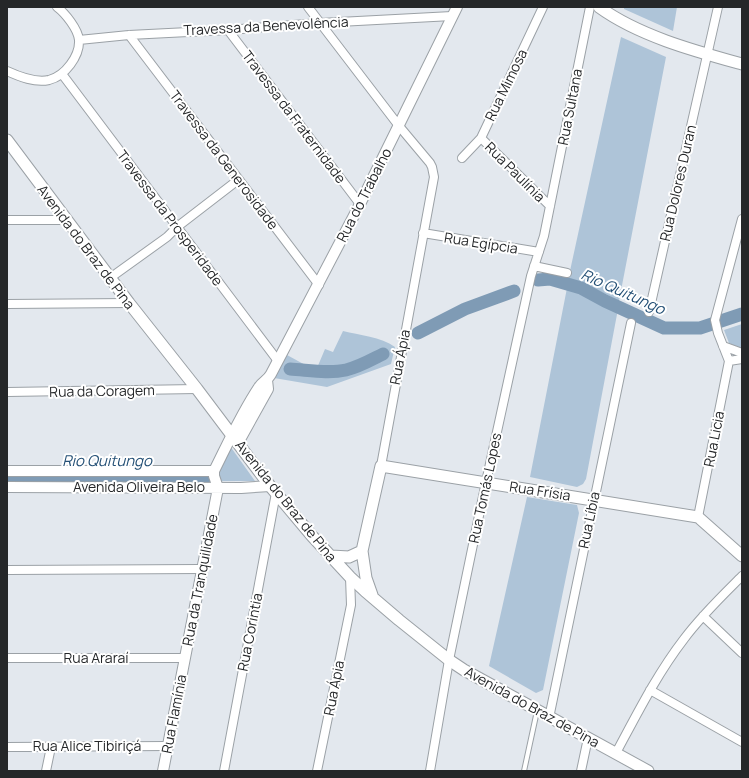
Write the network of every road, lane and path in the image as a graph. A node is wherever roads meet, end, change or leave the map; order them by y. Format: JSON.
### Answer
{"nodes":[{"id":1,"x":57,"y":7,"type":"edge"},
{"id":2,"x":308,"y":7,"type":"edge"},
{"id":3,"x":543,"y":7,"type":"edge"},
{"id":4,"x":590,"y":7,"type":"edge"},
{"id":5,"x":598,"y":7,"type":"edge"},
{"id":6,"x":718,"y":7,"type":"edge"},
{"id":7,"x":455,"y":11,"type":"edge"},
{"id":8,"x":320,"y":23,"type":"junction"},
{"id":9,"x":228,"y":30,"type":"junction"},
{"id":10,"x":129,"y":35,"type":"junction"},
{"id":11,"x":79,"y":40,"type":"junction"},
{"id":12,"x":707,"y":54,"type":"junction"},
{"id":13,"x":742,"y":64,"type":"edge"},
{"id":14,"x":7,"y":71,"type":"edge"},
{"id":15,"x":62,"y":74,"type":"junction"},
{"id":16,"x":398,"y":126,"type":"junction"},
{"id":17,"x":481,"y":138,"type":"junction"},
{"id":18,"x":7,"y":140,"type":"edge"},
{"id":19,"x":462,"y":158,"type":"dead end"},
{"id":20,"x":238,"y":180,"type":"junction"},
{"id":21,"x":360,"y":204,"type":"junction"},
{"id":22,"x":550,"y":206,"type":"junction"},
{"id":23,"x":742,"y":219,"type":"edge"},
{"id":24,"x":7,"y":220,"type":"edge"},
{"id":25,"x":66,"y":220,"type":"junction"},
{"id":26,"x":177,"y":227,"type":"junction"},
{"id":27,"x":423,"y":233,"type":"junction"},
{"id":28,"x":539,"y":252,"type":"junction"},
{"id":29,"x":534,"y":266,"type":"junction"},
{"id":30,"x":567,"y":273,"type":"dead end"},
{"id":31,"x":110,"y":278,"type":"junction"},
{"id":32,"x":319,"y":285,"type":"junction"},
{"id":33,"x":129,"y":303,"type":"junction"},
{"id":34,"x":7,"y":304,"type":"edge"},
{"id":35,"x":649,"y":312,"type":"dead end"},
{"id":36,"x":631,"y":323,"type":"dead end"},
{"id":37,"x":723,"y":346,"type":"junction"},
{"id":38,"x":742,"y":353,"type":"edge"},
{"id":39,"x":742,"y":359,"type":"edge"},
{"id":40,"x":278,"y":360,"type":"junction"},
{"id":41,"x":729,"y":361,"type":"junction"},
{"id":42,"x":197,"y":389,"type":"junction"},
{"id":43,"x":7,"y":392,"type":"edge"},
{"id":44,"x":235,"y":439,"type":"junction"},
{"id":45,"x":381,"y":466,"type":"junction"},
{"id":46,"x":7,"y":471,"type":"edge"},
{"id":47,"x":214,"y":471,"type":"junction"},
{"id":48,"x":486,"y":482,"type":"junction"},
{"id":49,"x":7,"y":487,"type":"edge"},
{"id":50,"x":218,"y":488,"type":"junction"},
{"id":51,"x":273,"y":489,"type":"junction"},
{"id":52,"x":593,"y":500,"type":"junction"},
{"id":53,"x":698,"y":517,"type":"junction"},
{"id":54,"x":362,"y":551,"type":"junction"},
{"id":55,"x":331,"y":556,"type":"junction"},
{"id":56,"x":742,"y":556,"type":"edge"},
{"id":57,"x":201,"y":569,"type":"junction"},
{"id":58,"x":7,"y":570,"type":"edge"},
{"id":59,"x":742,"y":576,"type":"edge"},
{"id":60,"x":350,"y":577,"type":"junction"},
{"id":61,"x":369,"y":594,"type":"junction"},
{"id":62,"x":351,"y":605,"type":"junction"},
{"id":63,"x":703,"y":616,"type":"junction"},
{"id":64,"x":742,"y":653,"type":"edge"},
{"id":65,"x":7,"y":658,"type":"edge"},
{"id":66,"x":185,"y":658,"type":"junction"},
{"id":67,"x":449,"y":660,"type":"junction"},
{"id":68,"x":650,"y":690,"type":"junction"},
{"id":69,"x":537,"y":711,"type":"junction"},
{"id":70,"x":549,"y":718,"type":"junction"},
{"id":71,"x":588,"y":738,"type":"junction"},
{"id":72,"x":742,"y":742,"type":"edge"},
{"id":73,"x":167,"y":746,"type":"junction"},
{"id":74,"x":7,"y":747,"type":"edge"},
{"id":75,"x":51,"y":747,"type":"junction"},
{"id":76,"x":616,"y":752,"type":"junction"},
{"id":77,"x":46,"y":771,"type":"edge"},
{"id":78,"x":163,"y":771,"type":"edge"},
{"id":79,"x":224,"y":771,"type":"edge"},
{"id":80,"x":317,"y":771,"type":"edge"},
{"id":81,"x":430,"y":771,"type":"edge"},
{"id":82,"x":524,"y":771,"type":"edge"},
{"id":83,"x":581,"y":771,"type":"edge"},
{"id":84,"x":648,"y":771,"type":"edge"}],
"edges":[{"from":1,"to":11,"type":"street"},
{"from":2,"to":8,"type":"street","name":"Rua Ápia"},
{"from":3,"to":17,"type":"street","name":"Rua Mimosa"},
{"from":4,"to":22,"type":"street","name":"Rua Sultana"},
{"from":5,"to":12,"type":"main road"},
{"from":6,"to":12,"type":"street","name":"Rua Dolores Duran"},
{"from":7,"to":8,"type":"street","name":"Travessa da Benevolência"},
{"from":7,"to":16,"type":"street","name":"Rua do Trabalho"},
{"from":8,"to":9,"type":"street","name":"Travessa da Benevolência"},
{"from":8,"to":16,"type":"street","name":"Rua Ápia"},
{"from":9,"to":10,"type":"street","name":"Travessa da Benevolência"},
{"from":9,"to":21,"type":"street","name":"Travessa da Fraternidade"},
{"from":10,"to":11,"type":"street","name":"Travessa da Benevolência"},
{"from":10,"to":20,"type":"street","name":"Travessa da Generosidade"},
{"from":11,"to":15,"type":"street"},
{"from":12,"to":13,"type":"main road"},
{"from":12,"to":35,"type":"street","name":"Rua Dolores Duran"},
{"from":14,"to":15,"type":"street"},
{"from":15,"to":26,"type":"street","name":"Travessa da Prosperidade"},
{"from":16,"to":21,"type":"street","name":"Rua do Trabalho"},
{"from":16,"to":27,"type":"street","name":"Rua Ápia"},
{"from":17,"to":19,"type":"street","name":"Rua Mimosa"},
{"from":17,"to":22,"type":"street","name":"Rua Paulínia"},
{"from":18,"to":25,"type":"main road","name":"Avenida do Braz de Pina"},
{"from":20,"to":26,"type":"street"},
{"from":20,"to":32,"type":"street","name":"Travessa da Generosidade"},
{"from":21,"to":32,"type":"street","name":"Rua do Trabalho"},
{"from":22,"to":28,"type":"street","name":"Rua Tomás Lopes"},
{"from":23,"to":37,"type":"street"},
{"from":24,"to":25,"type":"street"},
{"from":25,"to":31,"type":"main road","name":"Avenida do Braz de Pina"},
{"from":26,"to":31,"type":"street"},
{"from":26,"to":40,"type":"street","name":"Travessa da Prosperidade"},
{"from":27,"to":28,"type":"street","name":"Rua Egípcia"},
{"from":27,"to":45,"type":"street","name":"Rua Ápia"},
{"from":28,"to":29,"type":"street","name":"Rua Tomás Lopes"},
{"from":29,"to":30,"type":"street","name":"Rua Egípcia"},
{"from":29,"to":48,"type":"street","name":"Rua Tomás Lopes"},
{"from":31,"to":33,"type":"main road","name":"Avenida do Braz de Pina"},
{"from":32,"to":40,"type":"street","name":"Rua do Trabalho"},
{"from":33,"to":34,"type":"street"},
{"from":33,"to":42,"type":"main road","name":"Avenida do Braz de Pina"},
{"from":36,"to":52,"type":"street","name":"Rua Líbia"},
{"from":37,"to":38,"type":"street"},
{"from":37,"to":41,"type":"street"},
{"from":39,"to":41,"type":"street"},
{"from":40,"to":44,"type":"street","name":"Rua do Trabalho"},
{"from":41,"to":53,"type":"street","name":"Rua Licia"},
{"from":42,"to":43,"type":"street","name":"Rua da Coragem"},
{"from":42,"to":44,"type":"main road","name":"Avenida do Braz de Pina"},
{"from":44,"to":47,"type":"street"},
{"from":44,"to":51,"type":"main road","name":"Avenida do Braz de Pina"},
{"from":45,"to":48,"type":"main road","name":"Rua Frísia"},
{"from":45,"to":54,"type":"main road","name":"Rua Ápia"},
{"from":46,"to":47,"type":"street","name":"Avenida Oliveira Belo"},
{"from":47,"to":50,"type":"street","name":"Rua da Tranquilidade"},
{"from":48,"to":52,"type":"main road","name":"Rua Frísia"},
{"from":48,"to":67,"type":"street","name":"Rua Tomás Lopes"},
{"from":49,"to":50,"type":"street","name":"Avenida Oliveira Belo"},
{"from":50,"to":51,"type":"street","name":"Avenida Oliveira Belo"},
{"from":50,"to":57,"type":"street","name":"Rua da Tranquilidade"},
{"from":51,"to":55,"type":"main road","name":"Avenida do Braz de Pina"},
{"from":51,"to":79,"type":"street","name":"Rua Corintia"},
{"from":52,"to":53,"type":"main road","name":"Rua Frísia"},
{"from":52,"to":70,"type":"street","name":"Rua Líbia"},
{"from":53,"to":56,"type":"main road"},
{"from":54,"to":55,"type":"main road"},
{"from":54,"to":61,"type":"main road","name":"Rua Ápia"},
{"from":55,"to":60,"type":"main road","name":"Avenida do Braz de Pina"},
{"from":57,"to":58,"type":"street"},
{"from":57,"to":66,"type":"street","name":"Rua da Tranquilidade"},
{"from":59,"to":63,"type":"street"},
{"from":60,"to":61,"type":"main road","name":"Avenida do Braz de Pina"},
{"from":60,"to":62,"type":"street","name":"Rua Ápia"},
{"from":61,"to":62,"type":"street"},
{"from":61,"to":67,"type":"main road","name":"Avenida do Braz de Pina"},
{"from":62,"to":80,"type":"street","name":"Rua Ápia"},
{"from":63,"to":64,"type":"street"},
{"from":63,"to":68,"type":"street"},
{"from":65,"to":66,"type":"street","name":"Rua Araraí"},
{"from":66,"to":73,"type":"street","name":"Rua Flamínia"},
{"from":67,"to":69,"type":"main road","name":"Avenida do Braz de Pina"},
{"from":67,"to":81,"type":"street","name":"Rua Tomás Lopes"},
{"from":68,"to":72,"type":"street"},
{"from":68,"to":76,"type":"street"},
{"from":69,"to":70,"type":"main road","name":"Avenida do Braz de Pina"},
{"from":69,"to":82,"type":"lane"},
{"from":70,"to":71,"type":"main road","name":"Avenida do Braz de Pina"},
{"from":71,"to":76,"type":"main road","name":"Avenida do Braz de Pina"},
{"from":71,"to":83,"type":"street"},
{"from":73,"to":75,"type":"street","name":"Rua Alice Tibiriçá"},
{"from":73,"to":78,"type":"street","name":"Rua Flamínia"},
{"from":74,"to":75,"type":"street","name":"Rua Alice Tibiriçá"},
{"from":75,"to":77,"type":"street"},
{"from":76,"to":84,"type":"main road","name":"Avenida do Braz de Pina"}]}
